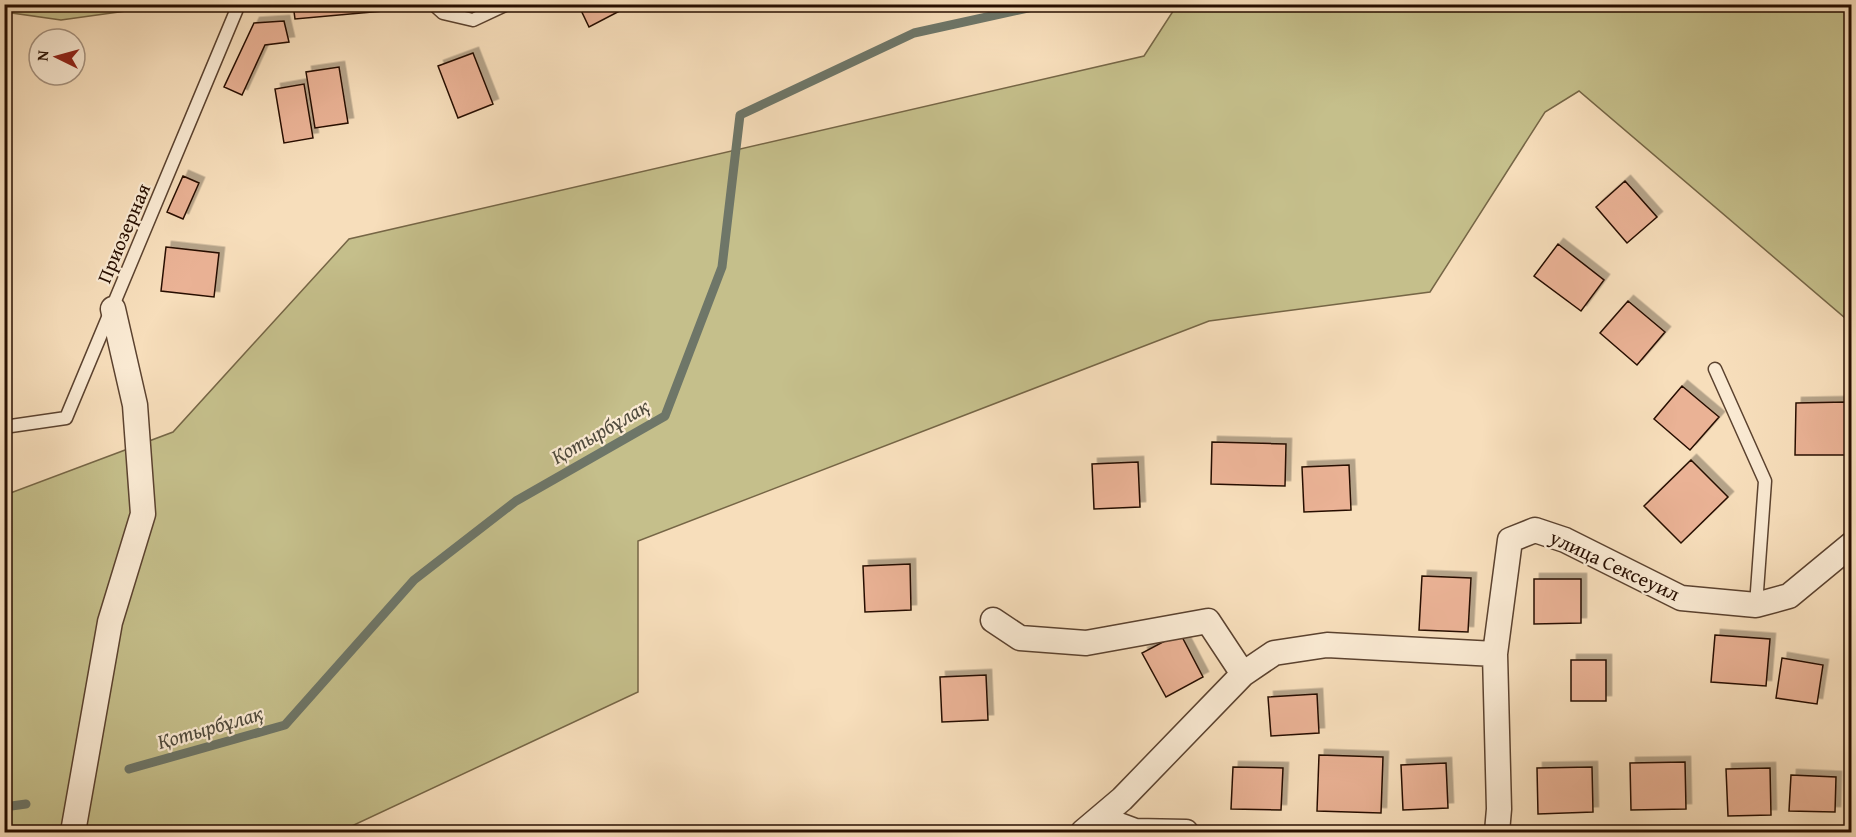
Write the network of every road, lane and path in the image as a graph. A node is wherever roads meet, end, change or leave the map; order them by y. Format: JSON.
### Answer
{"nodes":[{"id":1,"x":240,"y":4,"type":"edge"},
{"id":2,"x":433,"y":4,"type":"edge"},
{"id":3,"x":507,"y":4,"type":"edge"},
{"id":4,"x":113,"y":309,"type":"junction"},
{"id":5,"x":1715,"y":369,"type":"dead end"},
{"id":6,"x":4,"y":427,"type":"edge"},
{"id":7,"x":1851,"y":544,"type":"edge"},
{"id":8,"x":1756,"y":606,"type":"junction"},
{"id":9,"x":993,"y":620,"type":"dead end"},
{"id":10,"x":1495,"y":654,"type":"junction"},
{"id":11,"x":1244,"y":674,"type":"junction"},
{"id":12,"x":1092,"y":825,"type":"edge"},
{"id":13,"x":73,"y":832,"type":"edge"},
{"id":14,"x":1186,"y":832,"type":"edge"},
{"id":15,"x":1497,"y":832,"type":"edge"}],
"edges":[{"from":1,"to":4,"type":"lane","name":"Приозерная"},
{"from":2,"to":3,"type":"lane"},
{"from":4,"to":6,"type":"lane","name":"Приозерная"},
{"from":4,"to":13,"type":"street"},
{"from":5,"to":8,"type":"lane"},
{"from":7,"to":8,"type":"street","name":"улица Сексеуил"},
{"from":8,"to":10,"type":"street","name":"улица Сексеуил"},
{"from":9,"to":11,"type":"street"},
{"from":10,"to":11,"type":"street"},
{"from":10,"to":15,"type":"street","name":"улица Сексеуил"},
{"from":11,"to":12,"type":"street"},
{"from":12,"to":14,"type":"street"}]}
